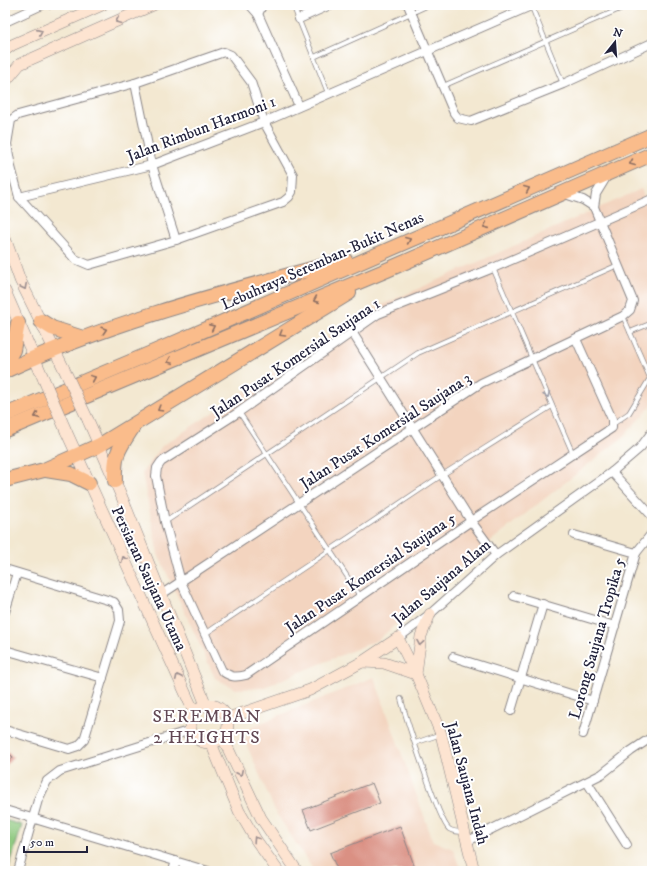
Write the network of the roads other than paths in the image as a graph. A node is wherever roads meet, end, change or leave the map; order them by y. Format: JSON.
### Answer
{"nodes":[{"id":1,"x":102,"y":5,"type":"edge"},
{"id":2,"x":153,"y":5,"type":"edge"},
{"id":3,"x":250,"y":5,"type":"edge"},
{"id":4,"x":260,"y":5,"type":"edge"},
{"id":5,"x":293,"y":5,"type":"edge"},
{"id":6,"x":330,"y":5,"type":"edge"},
{"id":7,"x":429,"y":5,"type":"edge"},
{"id":8,"x":532,"y":5,"type":"edge"},
{"id":9,"x":629,"y":5,"type":"edge"},
{"id":10,"x":37,"y":6,"type":"edge"},
{"id":11,"x":410,"y":9,"type":"edge"},
{"id":12,"x":258,"y":14,"type":"junction"},
{"id":13,"x":299,"y":19,"type":"junction"},
{"id":14,"x":5,"y":22,"type":"edge"},
{"id":15,"x":546,"y":41,"type":"junction"},
{"id":16,"x":652,"y":43,"type":"edge"},
{"id":17,"x":5,"y":50,"type":"edge"},
{"id":18,"x":427,"y":50,"type":"junction"},
{"id":19,"x":314,"y":57,"type":"junction"},
{"id":20,"x":5,"y":82,"type":"edge"},
{"id":21,"x":134,"y":83,"type":"junction"},
{"id":22,"x":563,"y":84,"type":"junction"},
{"id":23,"x":442,"y":86,"type":"junction"},
{"id":24,"x":328,"y":93,"type":"junction"},
{"id":25,"x":298,"y":106,"type":"junction"},
{"id":26,"x":264,"y":122,"type":"junction"},
{"id":27,"x":652,"y":135,"type":"edge"},
{"id":28,"x":652,"y":154,"type":"edge"},
{"id":29,"x":152,"y":165,"type":"junction"},
{"id":30,"x":612,"y":171,"type":"junction"},
{"id":31,"x":562,"y":193,"type":"junction"},
{"id":32,"x":19,"y":197,"type":"junction"},
{"id":33,"x":652,"y":199,"type":"edge"},
{"id":34,"x":594,"y":207,"type":"junction"},
{"id":35,"x":600,"y":222,"type":"junction"},
{"id":36,"x":5,"y":238,"type":"edge"},
{"id":37,"x":176,"y":240,"type":"junction"},
{"id":38,"x":388,"y":249,"type":"junction"},
{"id":39,"x":618,"y":265,"type":"junction"},
{"id":40,"x":494,"y":268,"type":"junction"},
{"id":41,"x":387,"y":270,"type":"junction"},
{"id":42,"x":5,"y":291,"type":"edge"},
{"id":43,"x":512,"y":312,"type":"junction"},
{"id":44,"x":623,"y":316,"type":"junction"},
{"id":45,"x":41,"y":321,"type":"junction"},
{"id":46,"x":18,"y":323,"type":"junction"},
{"id":47,"x":652,"y":323,"type":"edge"},
{"id":48,"x":352,"y":332,"type":"junction"},
{"id":49,"x":630,"y":332,"type":"junction"},
{"id":50,"x":83,"y":338,"type":"junction"},
{"id":51,"x":576,"y":339,"type":"junction"},
{"id":52,"x":54,"y":349,"type":"junction"},
{"id":53,"x":33,"y":357,"type":"junction"},
{"id":54,"x":532,"y":359,"type":"junction"},
{"id":55,"x":5,"y":364,"type":"edge"},
{"id":56,"x":5,"y":371,"type":"edge"},
{"id":57,"x":381,"y":378,"type":"junction"},
{"id":58,"x":552,"y":406,"type":"junction"},
{"id":59,"x":239,"y":412,"type":"junction"},
{"id":60,"x":5,"y":415,"type":"edge"},
{"id":61,"x":612,"y":424,"type":"junction"},
{"id":62,"x":134,"y":425,"type":"junction"},
{"id":63,"x":413,"y":429,"type":"junction"},
{"id":64,"x":5,"y":430,"type":"edge"},
{"id":65,"x":652,"y":432,"type":"edge"},
{"id":66,"x":100,"y":445,"type":"junction"},
{"id":67,"x":266,"y":454,"type":"junction"},
{"id":68,"x":573,"y":454,"type":"junction"},
{"id":69,"x":77,"y":456,"type":"junction"},
{"id":70,"x":44,"y":470,"type":"junction"},
{"id":71,"x":612,"y":472,"type":"junction"},
{"id":72,"x":442,"y":476,"type":"junction"},
{"id":73,"x":5,"y":480,"type":"edge"},
{"id":74,"x":115,"y":481,"type":"junction"},
{"id":75,"x":89,"y":483,"type":"junction"},
{"id":76,"x":299,"y":504,"type":"junction"},
{"id":77,"x":652,"y":516,"type":"edge"},
{"id":78,"x":471,"y":521,"type":"junction"},
{"id":79,"x":165,"y":522,"type":"junction"},
{"id":80,"x":652,"y":533,"type":"edge"},
{"id":81,"x":574,"y":535,"type":"dead end"},
{"id":82,"x":331,"y":551,"type":"junction"},
{"id":83,"x":636,"y":554,"type":"junction"},
{"id":84,"x":496,"y":555,"type":"junction"},
{"id":85,"x":5,"y":569,"type":"edge"},
{"id":86,"x":17,"y":573,"type":"junction"},
{"id":87,"x":181,"y":582,"type":"junction"},
{"id":88,"x":162,"y":594,"type":"junction"},
{"id":89,"x":360,"y":596,"type":"junction"},
{"id":90,"x":514,"y":596,"type":"dead end"},
{"id":91,"x":543,"y":604,"type":"junction"},
{"id":92,"x":5,"y":612,"type":"edge"},
{"id":93,"x":430,"y":614,"type":"junction"},
{"id":94,"x":615,"y":626,"type":"junction"},
{"id":95,"x":205,"y":634,"type":"junction"},
{"id":96,"x":398,"y":638,"type":"junction"},
{"id":97,"x":5,"y":650,"type":"edge"},
{"id":98,"x":453,"y":657,"type":"dead end"},
{"id":99,"x":362,"y":662,"type":"junction"},
{"id":100,"x":416,"y":674,"type":"junction"},
{"id":101,"x":103,"y":678,"type":"junction"},
{"id":102,"x":521,"y":678,"type":"junction"},
{"id":103,"x":400,"y":699,"type":"dead end"},
{"id":104,"x":592,"y":701,"type":"junction"},
{"id":105,"x":206,"y":705,"type":"junction"},
{"id":106,"x":511,"y":711,"type":"dead end"},
{"id":107,"x":194,"y":712,"type":"junction"},
{"id":108,"x":228,"y":718,"type":"junction"},
{"id":109,"x":5,"y":730,"type":"edge"},
{"id":110,"x":191,"y":730,"type":"junction"},
{"id":111,"x":441,"y":734,"type":"junction"},
{"id":112,"x":583,"y":734,"type":"dead end"},
{"id":113,"x":652,"y":737,"type":"edge"},
{"id":114,"x":223,"y":738,"type":"junction"},
{"id":115,"x":211,"y":743,"type":"junction"},
{"id":116,"x":415,"y":744,"type":"junction"},
{"id":117,"x":587,"y":782,"type":"junction"},
{"id":118,"x":5,"y":810,"type":"edge"},
{"id":119,"x":33,"y":818,"type":"junction"},
{"id":120,"x":467,"y":836,"type":"junction"},
{"id":121,"x":627,"y":845,"type":"dead end"},
{"id":122,"x":176,"y":861,"type":"junction"},
{"id":123,"x":18,"y":871,"type":"edge"},
{"id":124,"x":173,"y":871,"type":"edge"},
{"id":125,"x":208,"y":871,"type":"edge"},
{"id":126,"x":278,"y":871,"type":"edge"},
{"id":127,"x":297,"y":871,"type":"edge"},
{"id":128,"x":474,"y":871,"type":"edge"}],
"edges":[{"from":17,"to":1,"type":"main road","one_way":true},
{"from":2,"to":20,"type":"main road","one_way":true},
{"from":3,"to":12,"type":"street"},
{"from":4,"to":12,"type":"street"},
{"from":5,"to":13,"type":"lane"},
{"from":6,"to":13,"type":"street"},
{"from":7,"to":11,"type":"lane"},
{"from":8,"to":15,"type":"lane"},
{"from":8,"to":18,"type":"street","name":"Jalan Rimbun Harmoni 1"},
{"from":9,"to":15,"type":"lane"},
{"from":10,"to":14,"type":"street"},
{"from":11,"to":18,"type":"street"},
{"from":11,"to":19,"type":"lane"},
{"from":12,"to":25,"type":"street"},
{"from":13,"to":19,"type":"lane"},
{"from":15,"to":22,"type":"lane"},
{"from":15,"to":23,"type":"lane"},
{"from":16,"to":22,"type":"street"},
{"from":18,"to":23,"type":"street"},
{"from":18,"to":24,"type":"street","name":"Jalan Rimbun Harmoni 1"},
{"from":19,"to":24,"type":"lane"},
{"from":21,"to":26,"type":"street"},
{"from":21,"to":29,"type":"street"},
{"from":21,"to":32,"type":"street"},
{"from":22,"to":23,"type":"street"},
{"from":24,"to":25,"type":"street","name":"Jalan Rimbun Harmoni 1"},
{"from":25,"to":26,"type":"street","name":"Jalan Rimbun Harmoni 1"},
{"from":26,"to":29,"type":"street","name":"Jalan Rimbun Harmoni 1"},
{"from":26,"to":37,"type":"street"},
{"from":38,"to":27,"type":"highway","name":"Lebuhraya Seremban-Bukit Nenas","one_way":true},
{"from":28,"to":30,"type":"highway","name":"Lebuhraya Seremban-Bukit Nenas","one_way":true},
{"from":29,"to":32,"type":"street","name":"Jalan Rimbun Harmoni 1"},
{"from":29,"to":37,"type":"street"},
{"from":30,"to":31,"type":"highway","name":"Lebuhraya Seremban-Bukit Nenas"},
{"from":30,"to":34,"type":"street"},
{"from":31,"to":34,"type":"street"},
{"from":31,"to":41,"type":"highway","name":"Lebuhraya Seremban-Bukit Nenas","one_way":true},
{"from":32,"to":37,"type":"street"},
{"from":33,"to":35,"type":"street","name":"Jalan Pusat Komersial Saujana 1"},
{"from":34,"to":35,"type":"street"},
{"from":35,"to":39,"type":"street"},
{"from":35,"to":40,"type":"street","name":"Jalan Pusat Komersial Saujana 1"},
{"from":36,"to":45,"type":"main road","name":"Persiaran Saujana Utama","one_way":true},
{"from":50,"to":38,"type":"highway","one_way":true},
{"from":60,"to":38,"type":"highway","name":"Lebuhraya Seremban-Bukit Nenas","one_way":true},
{"from":39,"to":43,"type":"lane"},
{"from":39,"to":44,"type":"street","name":"Jalan Pusat Komersial Saujana 3"},
{"from":40,"to":43,"type":"lane"},
{"from":40,"to":48,"type":"street","name":"Jalan Pusat Komersial Saujana 1"},
{"from":41,"to":62,"type":"highway","one_way":true},
{"from":41,"to":64,"type":"highway","name":"Lebuhraya Seremban-Bukit Nenas","one_way":true},
{"from":42,"to":46,"type":"main road","name":"Persiaran Saujana Utama"},
{"from":43,"to":54,"type":"lane"},
{"from":43,"to":57,"type":"lane"},
{"from":44,"to":49,"type":"lane"},
{"from":44,"to":51,"type":"street","name":"Jalan Pusat Komersial Saujana 3"},
{"from":45,"to":50,"type":"highway"},
{"from":45,"to":52,"type":"main road","name":"Persiaran Saujana Utama"},
{"from":46,"to":53,"type":"main road","name":"Persiaran Saujana Utama"},
{"from":46,"to":55,"type":"highway"},
{"from":47,"to":49,"type":"lane"},
{"from":48,"to":57,"type":"street"},
{"from":48,"to":59,"type":"street","name":"Jalan Pusat Komersial Saujana 1"},
{"from":49,"to":61,"type":"lane"},
{"from":50,"to":52,"type":"highway"},
{"from":51,"to":54,"type":"street","name":"Jalan Pusat Komersial Saujana 3"},
{"from":51,"to":61,"type":"street"},
{"from":52,"to":53,"type":"highway"},
{"from":52,"to":66,"type":"main road","name":"Persiaran Saujana Utama","bridge":true},
{"from":53,"to":56,"type":"highway"},
{"from":53,"to":69,"type":"main road","name":"Persiaran Saujana Utama","bridge":true},
{"from":54,"to":58,"type":"lane","one_way":true},
{"from":54,"to":63,"type":"street","name":"Jalan Pusat Komersial Saujana 3"},
{"from":57,"to":63,"type":"street"},
{"from":57,"to":67,"type":"lane"},
{"from":58,"to":68,"type":"lane"},
{"from":58,"to":72,"type":"lane"},
{"from":59,"to":67,"type":"lane"},
{"from":59,"to":79,"type":"street","name":"Jalan Pusat Komersial Saujana 1"},
{"from":61,"to":68,"type":"street","name":"Jalan Pusat Komersial Saujana 5"},
{"from":62,"to":66,"type":"highway"},
{"from":62,"to":74,"type":"highway"},
{"from":63,"to":72,"type":"street"},
{"from":63,"to":76,"type":"street","name":"Jalan Pusat Komersial Saujana 3"},
{"from":65,"to":71,"type":"street","name":"Jalan Saujana Alam"},
{"from":66,"to":69,"type":"highway"},
{"from":66,"to":74,"type":"main road","name":"Persiaran Saujana Utama"},
{"from":67,"to":76,"type":"lane"},
{"from":67,"to":79,"type":"lane"},
{"from":68,"to":78,"type":"street","name":"Jalan Pusat Komersial Saujana 5"},
{"from":69,"to":70,"type":"highway"},
{"from":69,"to":75,"type":"main road","name":"Persiaran Saujana Utama"},
{"from":70,"to":73,"type":"highway"},
{"from":70,"to":75,"type":"highway"},
{"from":71,"to":77,"type":"street"},
{"from":71,"to":84,"type":"street","name":"Jalan Saujana Alam"},
{"from":72,"to":78,"type":"street"},
{"from":72,"to":82,"type":"lane"},
{"from":74,"to":88,"type":"main road","name":"Persiaran Saujana Utama"},
{"from":107,"to":75,"type":"main road","name":"Persiaran Saujana Utama","one_way":true},
{"from":76,"to":82,"type":"lane"},
{"from":76,"to":87,"type":"street","name":"Jalan Pusat Komersial Saujana 3"},
{"from":78,"to":84,"type":"street"},
{"from":78,"to":89,"type":"street","name":"Jalan Pusat Komersial Saujana 5"},
{"from":79,"to":87,"type":"street","name":"Jalan Pusat Komersial Saujana 1"},
{"from":80,"to":83,"type":"street","name":"Lorong Saujana Tropika 5"},
{"from":81,"to":83,"type":"street"},
{"from":82,"to":89,"type":"lane"},
{"from":82,"to":95,"type":"lane"},
{"from":83,"to":94,"type":"street","name":"Lorong Saujana Tropika 5"},
{"from":84,"to":93,"type":"street","name":"Jalan Saujana Alam"},
{"from":85,"to":86,"type":"street"},
{"from":86,"to":92,"type":"street"},
{"from":86,"to":101,"type":"street"},
{"from":87,"to":88,"type":"street","name":"Jalan Pusat Komersial Saujana 3"},
{"from":87,"to":95,"type":"street","name":"Jalan Pusat Komersial Saujana 5"},
{"from":88,"to":105,"type":"main road","name":"Persiaran Saujana Utama"},
{"from":89,"to":95,"type":"street","name":"Jalan Pusat Komersial Saujana 5"},
{"from":90,"to":91,"type":"street"},
{"from":91,"to":94,"type":"street"},
{"from":91,"to":102,"type":"street"},
{"from":93,"to":96,"type":"street","name":"Jalan Saujana Alam"},
{"from":93,"to":100,"type":"main road","one_way":true},
{"from":94,"to":104,"type":"street","name":"Lorong Saujana Tropika 5"},
{"from":96,"to":99,"type":"main road","name":"Jalan Saujana Alam"},
{"from":96,"to":100,"type":"main road","name":"Jalan Saujana Indah"},
{"from":97,"to":101,"type":"street"},
{"from":98,"to":102,"type":"street"},
{"from":99,"to":100,"type":"main road"},
{"from":99,"to":108,"type":"main road","name":"Jalan Saujana Alam"},
{"from":100,"to":111,"type":"main road","name":"Jalan Saujana Indah"},
{"from":101,"to":109,"type":"street"},
{"from":102,"to":104,"type":"street"},
{"from":102,"to":106,"type":"street"},
{"from":103,"to":116,"type":"lane"},
{"from":104,"to":112,"type":"street","name":"Lorong Saujana Tropika 5"},
{"from":105,"to":107,"type":"main road"},
{"from":105,"to":108,"type":"main road"},
{"from":107,"to":110,"type":"main road"},
{"from":108,"to":114,"type":"main road"},
{"from":110,"to":115,"type":"main road"},
{"from":110,"to":119,"type":"street"},
{"from":111,"to":116,"type":"lane"},
{"from":111,"to":120,"type":"main road","name":"Jalan Saujana Indah"},
{"from":113,"to":117,"type":"street"},
{"from":114,"to":115,"type":"main road"},
{"from":114,"to":127,"type":"main road","one_way":true},
{"from":126,"to":115,"type":"main road","one_way":true},
{"from":116,"to":120,"type":"lane"},
{"from":117,"to":120,"type":"street"},
{"from":117,"to":121,"type":"street"},
{"from":118,"to":119,"type":"street"},
{"from":119,"to":122,"type":"street"},
{"from":119,"to":123,"type":"street"},
{"from":120,"to":128,"type":"main road","name":"Jalan Saujana Indah"},
{"from":122,"to":124,"type":"street"},
{"from":122,"to":125,"type":"street"}]}
